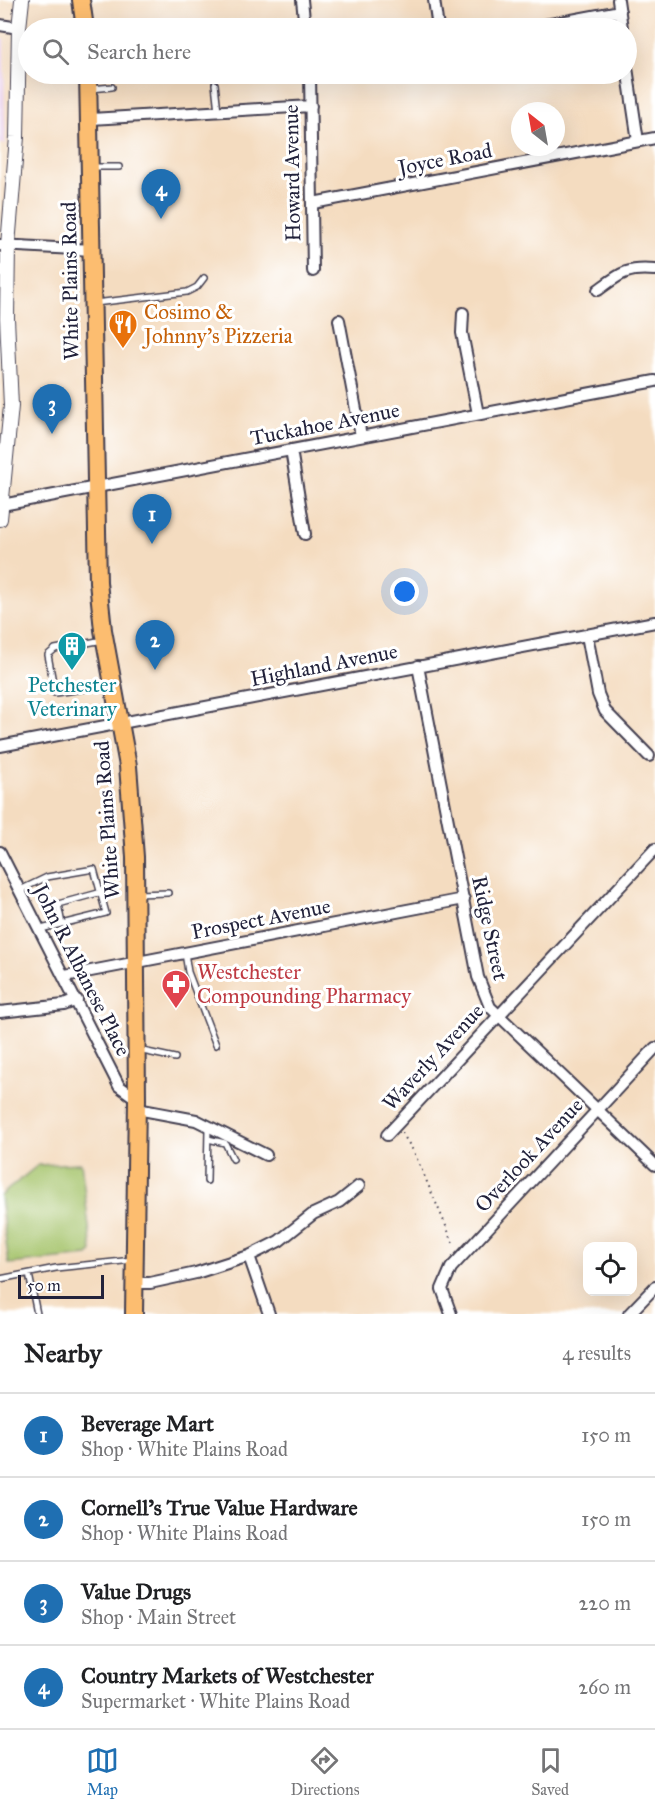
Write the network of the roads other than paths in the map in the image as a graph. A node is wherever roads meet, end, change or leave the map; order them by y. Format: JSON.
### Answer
{"nodes":[{"id":1,"x":22,"y":0,"type":"edge"},
{"id":2,"x":81,"y":0,"type":"edge"},
{"id":3,"x":302,"y":0,"type":"edge"},
{"id":4,"x":434,"y":0,"type":"edge"},
{"id":5,"x":619,"y":6,"type":"edge"},
{"id":6,"x":20,"y":18,"type":"edge"},
{"id":7,"x":84,"y":18,"type":"edge"},
{"id":8,"x":304,"y":18,"type":"edge"},
{"id":9,"x":437,"y":18,"type":"edge"},
{"id":10,"x":570,"y":18,"type":"edge"},
{"id":11,"x":0,"y":26,"type":"edge"},
{"id":12,"x":18,"y":28,"type":"edge"},
{"id":13,"x":18,"y":82,"type":"edge"},
{"id":14,"x":89,"y":84,"type":"edge"},
{"id":15,"x":100,"y":84,"type":"edge"},
{"id":16,"x":215,"y":84,"type":"dead end"},
{"id":17,"x":310,"y":84,"type":"edge"},
{"id":18,"x":630,"y":84,"type":"edge"},
{"id":19,"x":112,"y":87,"type":"dead end"},
{"id":20,"x":311,"y":106,"type":"junction"},
{"id":21,"x":218,"y":111,"type":"junction"},
{"id":22,"x":91,"y":119,"type":"junction"},
{"id":23,"x":655,"y":138,"type":"edge"},
{"id":24,"x":638,"y":141,"type":"junction"},
{"id":25,"x":92,"y":167,"type":"junction"},
{"id":26,"x":119,"y":167,"type":"dead end"},
{"id":27,"x":313,"y":203,"type":"junction"},
{"id":28,"x":4,"y":245,"type":"edge"},
{"id":29,"x":93,"y":250,"type":"junction"},
{"id":30,"x":655,"y":270,"type":"edge"},
{"id":31,"x":313,"y":271,"type":"dead end"},
{"id":32,"x":204,"y":278,"type":"dead end"},
{"id":33,"x":598,"y":290,"type":"dead end"},
{"id":34,"x":94,"y":303,"type":"junction"},
{"id":35,"x":464,"y":313,"type":"dead end"},
{"id":36,"x":339,"y":320,"type":"dead end"},
{"id":37,"x":4,"y":352,"type":"edge"},
{"id":38,"x":655,"y":381,"type":"edge"},
{"id":39,"x":478,"y":414,"type":"junction"},
{"id":40,"x":361,"y":436,"type":"junction"},
{"id":41,"x":291,"y":450,"type":"junction"},
{"id":42,"x":3,"y":472,"type":"edge"},
{"id":43,"x":97,"y":487,"type":"junction"},
{"id":44,"x":1,"y":512,"type":"edge"},
{"id":45,"x":305,"y":534,"type":"dead end"},
{"id":46,"x":655,"y":622,"type":"edge"},
{"id":47,"x":587,"y":635,"type":"junction"},
{"id":48,"x":104,"y":640,"type":"junction"},
{"id":49,"x":418,"y":666,"type":"junction"},
{"id":50,"x":113,"y":684,"type":"junction"},
{"id":51,"x":122,"y":724,"type":"junction"},
{"id":52,"x":0,"y":746,"type":"edge"},
{"id":53,"x":649,"y":756,"type":"dead end"},
{"id":54,"x":655,"y":849,"type":"edge"},
{"id":55,"x":0,"y":852,"type":"edge"},
{"id":56,"x":20,"y":890,"type":"junction"},
{"id":57,"x":102,"y":892,"type":"junction"},
{"id":58,"x":136,"y":894,"type":"junction"},
{"id":59,"x":168,"y":894,"type":"dead end"},
{"id":60,"x":464,"y":899,"type":"junction"},
{"id":61,"x":62,"y":924,"type":"junction"},
{"id":62,"x":40,"y":929,"type":"junction"},
{"id":63,"x":185,"y":953,"type":"junction"},
{"id":64,"x":136,"y":962,"type":"junction"},
{"id":65,"x":65,"y":976,"type":"junction"},
{"id":66,"x":77,"y":1000,"type":"junction"},
{"id":67,"x":0,"y":1012,"type":"edge"},
{"id":68,"x":497,"y":1017,"type":"junction"},
{"id":69,"x":216,"y":1045,"type":"dead end"},
{"id":70,"x":655,"y":1048,"type":"edge"},
{"id":71,"x":136,"y":1050,"type":"junction"},
{"id":72,"x":175,"y":1058,"type":"dead end"},
{"id":73,"x":137,"y":1104,"type":"junction"},
{"id":74,"x":596,"y":1111,"type":"junction"},
{"id":75,"x":208,"y":1133,"type":"junction"},
{"id":76,"x":387,"y":1135,"type":"dead end"},
{"id":77,"x":266,"y":1155,"type":"dead end"},
{"id":78,"x":233,"y":1159,"type":"dead end"},
{"id":79,"x":655,"y":1165,"type":"edge"},
{"id":80,"x":207,"y":1181,"type":"dead end"},
{"id":81,"x":359,"y":1186,"type":"dead end"},
{"id":82,"x":249,"y":1256,"type":"junction"},
{"id":83,"x":135,"y":1260,"type":"junction"},
{"id":84,"x":29,"y":1274,"type":"junction"},
{"id":85,"x":0,"y":1279,"type":"edge"},
{"id":86,"x":135,"y":1283,"type":"junction"},
{"id":87,"x":655,"y":1287,"type":"edge"},
{"id":88,"x":38,"y":1314,"type":"edge"},
{"id":89,"x":134,"y":1314,"type":"edge"},
{"id":90,"x":269,"y":1314,"type":"edge"},
{"id":91,"x":451,"y":1314,"type":"edge"},
{"id":92,"x":629,"y":1314,"type":"edge"}],
"edges":[{"from":1,"to":6,"type":"street"},
{"from":2,"to":7,"type":"main road"},
{"from":3,"to":8,"type":"street"},
{"from":4,"to":9,"type":"street"},
{"from":5,"to":10,"type":"street"},
{"from":11,"to":12,"type":"street"},
{"from":13,"to":28,"type":"street"},
{"from":14,"to":22,"type":"main road","name":"White Plains Road"},
{"from":15,"to":19,"type":"lane"},
{"from":16,"to":21,"type":"lane"},
{"from":17,"to":20,"type":"street","name":"Howard Avenue"},
{"from":18,"to":24,"type":"street"},
{"from":20,"to":21,"type":"street"},
{"from":20,"to":27,"type":"street","name":"Howard Avenue"},
{"from":21,"to":22,"type":"street"},
{"from":22,"to":25,"type":"main road","name":"White Plains Road"},
{"from":23,"to":24,"type":"street","name":"Joyce Road"},
{"from":24,"to":27,"type":"street","name":"Joyce Road"},
{"from":25,"to":26,"type":"lane"},
{"from":25,"to":29,"type":"main road","name":"White Plains Road"},
{"from":27,"to":31,"type":"street","name":"Howard Avenue"},
{"from":28,"to":29,"type":"street"},
{"from":28,"to":37,"type":"street"},
{"from":29,"to":34,"type":"main road","name":"White Plains Road"},
{"from":30,"to":33,"type":"street"},
{"from":32,"to":34,"type":"lane"},
{"from":34,"to":43,"type":"main road","name":"White Plains Road"},
{"from":35,"to":39,"type":"street"},
{"from":36,"to":40,"type":"street"},
{"from":37,"to":42,"type":"street"},
{"from":38,"to":39,"type":"street","name":"Tuckahoe Avenue"},
{"from":39,"to":40,"type":"street","name":"Tuckahoe Avenue"},
{"from":40,"to":41,"type":"street","name":"Tuckahoe Avenue"},
{"from":41,"to":43,"type":"street","name":"Tuckahoe Avenue"},
{"from":41,"to":45,"type":"street"},
{"from":42,"to":44,"type":"street"},
{"from":43,"to":44,"type":"street","name":"Tuckahoe Avenue"},
{"from":43,"to":48,"type":"main road","name":"White Plains Road"},
{"from":46,"to":47,"type":"street","name":"Highland Avenue"},
{"from":47,"to":49,"type":"street","name":"Highland Avenue"},
{"from":47,"to":53,"type":"street"},
{"from":48,"to":50,"type":"main road","name":"White Plains Road"},
{"from":48,"to":50,"type":"lane"},
{"from":49,"to":51,"type":"street","name":"Highland Avenue"},
{"from":49,"to":60,"type":"street","name":"Ridge Street"},
{"from":50,"to":51,"type":"main road","name":"White Plains Road"},
{"from":51,"to":52,"type":"street","name":"Highland Avenue"},
{"from":51,"to":58,"type":"main road","name":"White Plains Road"},
{"from":54,"to":68,"type":"street","name":"Waverly Avenue"},
{"from":55,"to":56,"type":"street","name":"John R Albanese Place"},
{"from":56,"to":57,"type":"lane"},
{"from":56,"to":62,"type":"street","name":"John R Albanese Place"},
{"from":57,"to":61,"type":"lane"},
{"from":57,"to":61,"type":"lane"},
{"from":58,"to":59,"type":"lane"},
{"from":58,"to":64,"type":"main road","name":"White Plains Road"},
{"from":60,"to":63,"type":"street","name":"Prospect Avenue"},
{"from":60,"to":68,"type":"street","name":"Ridge Street"},
{"from":61,"to":62,"type":"lane"},
{"from":62,"to":65,"type":"street","name":"John R Albanese Place"},
{"from":63,"to":64,"type":"street","name":"Prospect Avenue"},
{"from":63,"to":69,"type":"lane"},
{"from":64,"to":65,"type":"street","name":"Prospect Avenue"},
{"from":64,"to":71,"type":"main road","name":"White Plains Road"},
{"from":65,"to":66,"type":"street","name":"John R Albanese Place"},
{"from":66,"to":67,"type":"street"},
{"from":66,"to":73,"type":"street","name":"John R Albanese Place"},
{"from":68,"to":74,"type":"street","name":"Ridge Street"},
{"from":68,"to":76,"type":"street","name":"Waverly Avenue"},
{"from":70,"to":74,"type":"street","name":"Overlook Avenue"},
{"from":71,"to":72,"type":"lane"},
{"from":71,"to":73,"type":"main road","name":"White Plains Road"},
{"from":73,"to":75,"type":"street"},
{"from":73,"to":83,"type":"main road","name":"White Plains Road"},
{"from":74,"to":79,"type":"street","name":"Ridge Street"},
{"from":74,"to":91,"type":"street","name":"Overlook Avenue"},
{"from":75,"to":77,"type":"street"},
{"from":75,"to":78,"type":"lane"},
{"from":75,"to":80,"type":"lane"},
{"from":81,"to":82,"type":"street"},
{"from":82,"to":86,"type":"street"},
{"from":82,"to":90,"type":"street"},
{"from":83,"to":84,"type":"lane"},
{"from":83,"to":86,"type":"main road","name":"White Plains Road"},
{"from":84,"to":85,"type":"lane"},
{"from":84,"to":88,"type":"lane"},
{"from":86,"to":89,"type":"main road","name":"White Plains Road"},
{"from":87,"to":92,"type":"street"}]}
